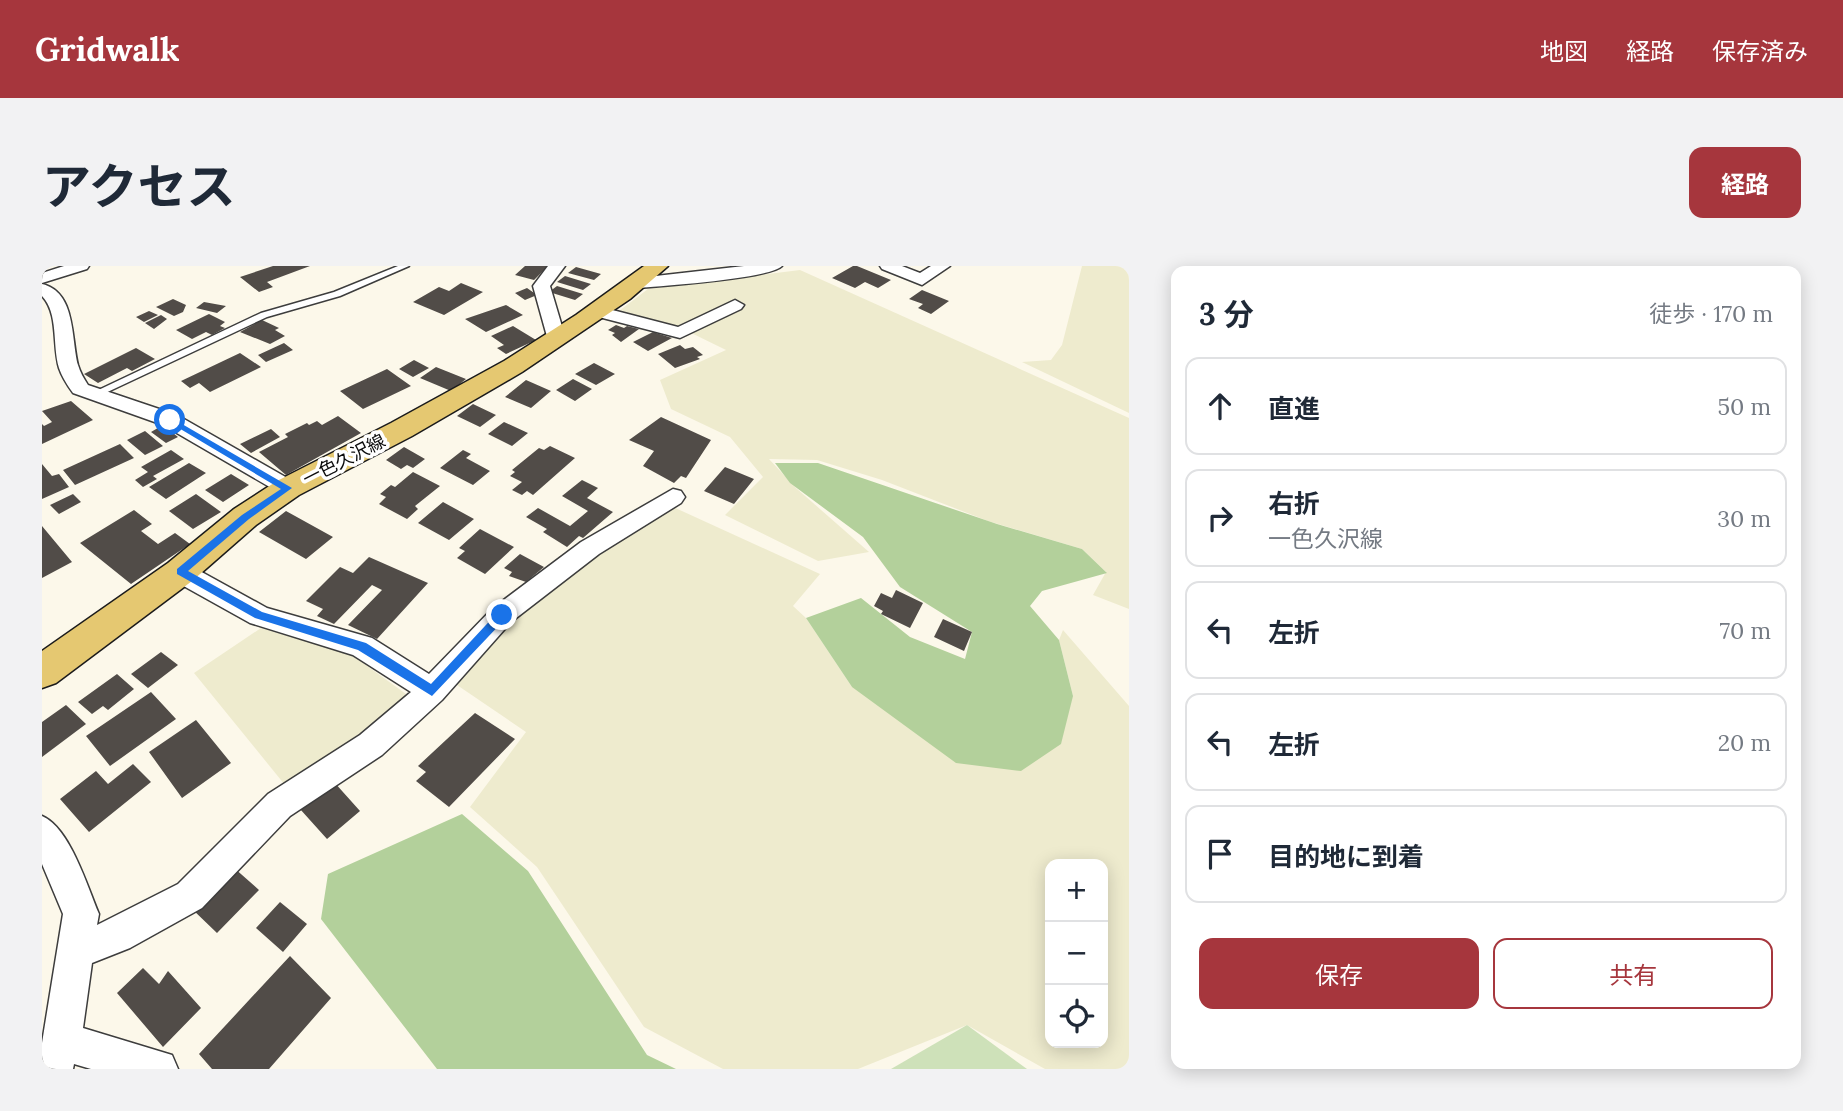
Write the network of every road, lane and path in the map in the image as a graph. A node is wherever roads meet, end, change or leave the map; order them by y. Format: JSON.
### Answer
{"nodes":[{"id":1,"x":81,"y":266,"type":"edge"},
{"id":2,"x":405,"y":266,"type":"edge"},
{"id":3,"x":557,"y":266,"type":"edge"},
{"id":4,"x":774,"y":266,"type":"edge"},
{"id":5,"x":888,"y":266,"type":"edge"},
{"id":6,"x":942,"y":266,"type":"edge"},
{"id":7,"x":648,"y":274,"type":"edge"},
{"id":8,"x":42,"y":278,"type":"edge"},
{"id":9,"x":42,"y":289,"type":"edge"},
{"id":10,"x":735,"y":304,"type":"dead end"},
{"id":11,"x":597,"y":312,"type":"junction"},
{"id":12,"x":63,"y":334,"type":"junction"},
{"id":13,"x":42,"y":339,"type":"edge"},
{"id":14,"x":556,"y":340,"type":"junction"},
{"id":15,"x":95,"y":394,"type":"junction"},
{"id":16,"x":288,"y":488,"type":"junction"},
{"id":17,"x":673,"y":497,"type":"dead end"},
{"id":18,"x":180,"y":572,"type":"junction"},
{"id":19,"x":42,"y":672,"type":"edge"},
{"id":20,"x":432,"y":691,"type":"junction"},
{"id":21,"x":42,"y":832,"type":"edge"},
{"id":22,"x":77,"y":951,"type":"junction"},
{"id":23,"x":57,"y":1055,"type":"edge"},
{"id":24,"x":158,"y":1069,"type":"edge"}],
"edges":[{"from":1,"to":8,"type":"street"},
{"from":2,"to":15,"type":"lane"},
{"from":3,"to":14,"type":"street"},
{"from":4,"to":7,"type":"street"},
{"from":5,"to":6,"type":"street"},
{"from":7,"to":11,"type":"main road","name":"一色久沢線"},
{"from":9,"to":12,"type":"street"},
{"from":10,"to":11,"type":"street"},
{"from":11,"to":14,"type":"main road","name":"一色久沢線"},
{"from":12,"to":13,"type":"street"},
{"from":12,"to":15,"type":"street"},
{"from":14,"to":16,"type":"main road","name":"一色久沢線"},
{"from":15,"to":16,"type":"street"},
{"from":16,"to":18,"type":"main road","name":"一色久沢線"},
{"from":17,"to":20,"type":"street"},
{"from":18,"to":19,"type":"main road","name":"一色久沢線"},
{"from":18,"to":20,"type":"street"},
{"from":20,"to":22,"type":"street"},
{"from":21,"to":22,"type":"street"},
{"from":22,"to":23,"type":"street"},
{"from":23,"to":24,"type":"street"}]}
